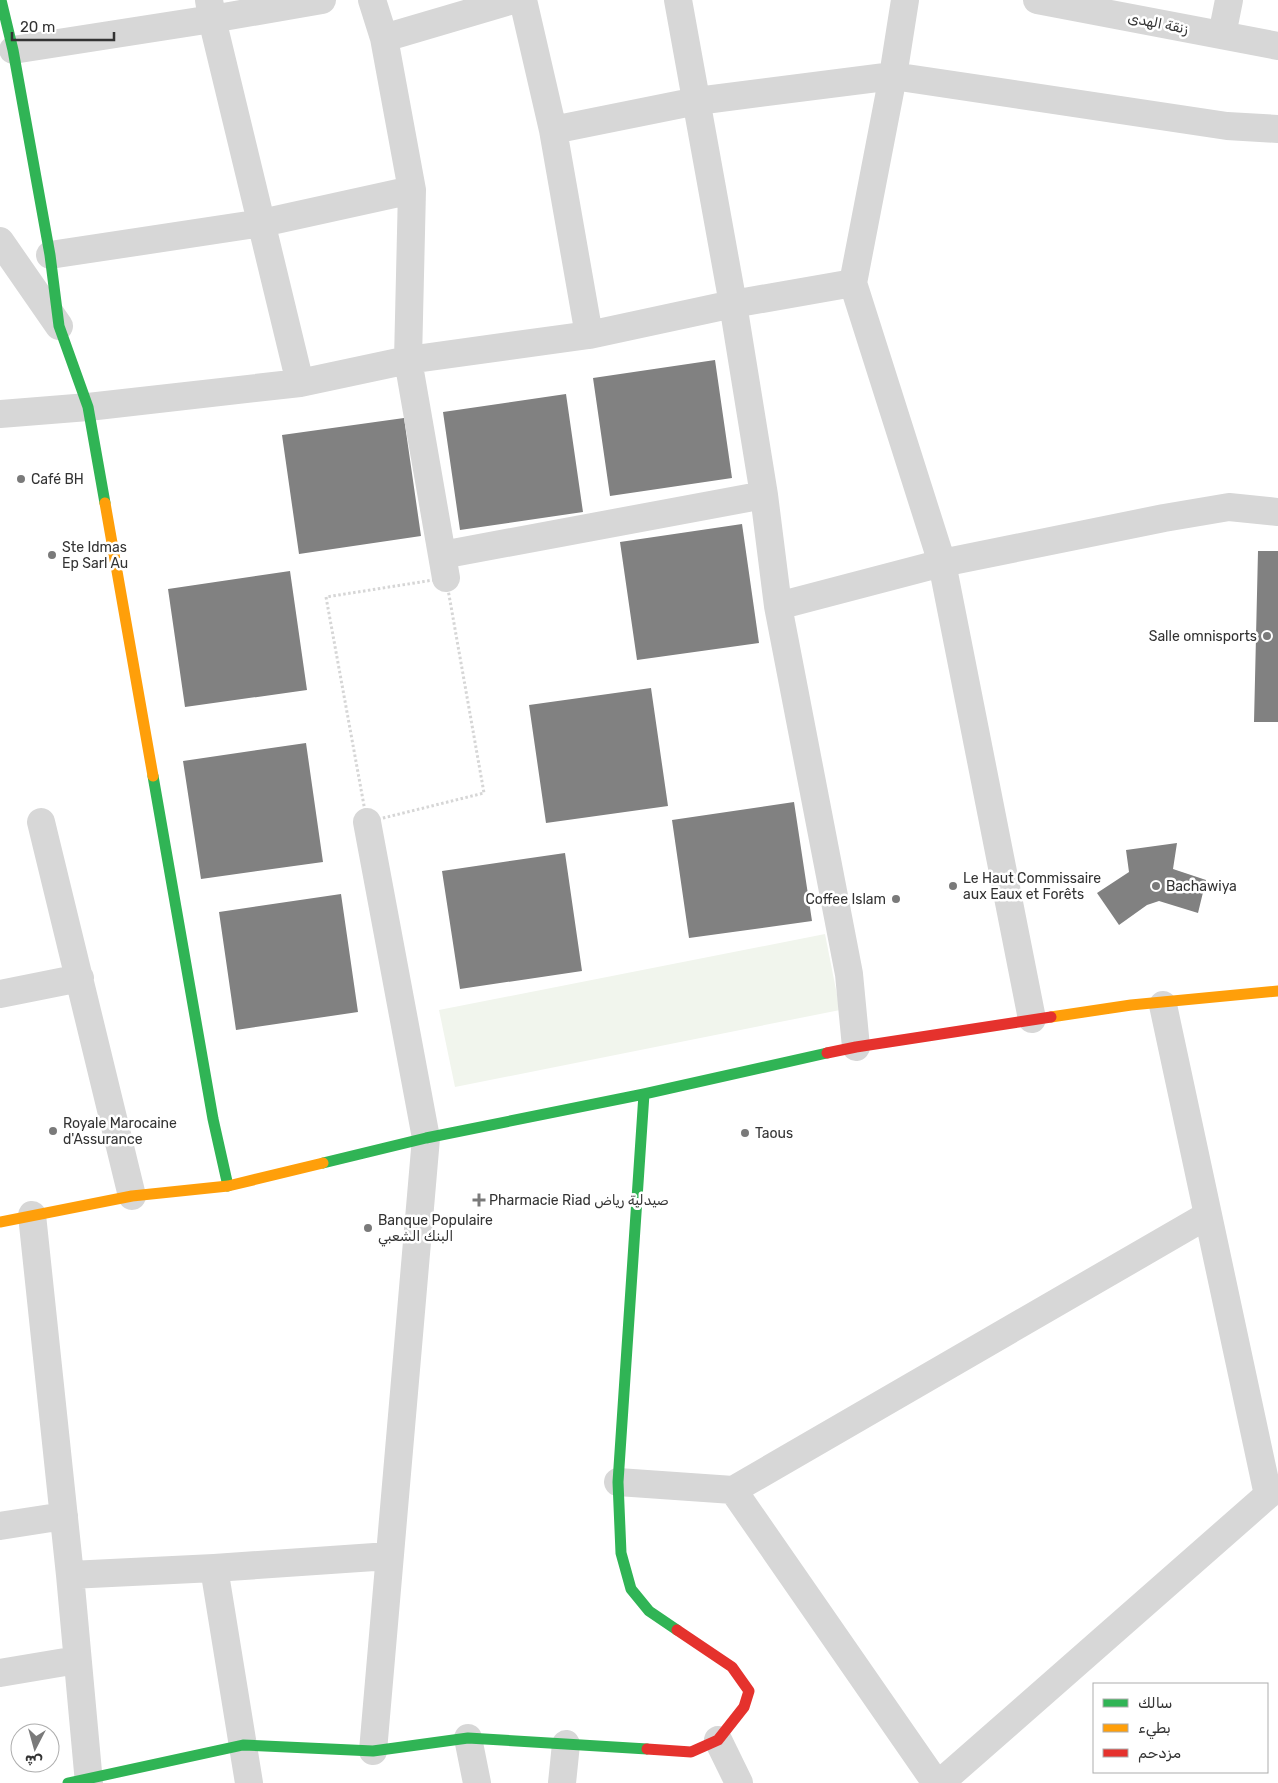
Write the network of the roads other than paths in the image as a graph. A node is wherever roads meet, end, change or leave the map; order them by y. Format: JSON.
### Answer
{"nodes":[{"id":1,"x":1,"y":0,"type":"edge"},
{"id":2,"x":322,"y":0,"type":"edge"},
{"id":3,"x":372,"y":0,"type":"edge"},
{"id":4,"x":513,"y":0,"type":"edge"},
{"id":5,"x":523,"y":0,"type":"edge"},
{"id":6,"x":678,"y":0,"type":"edge"},
{"id":7,"x":905,"y":0,"type":"edge"},
{"id":8,"x":1037,"y":0,"type":"edge"},
{"id":9,"x":1229,"y":0,"type":"edge"},
{"id":10,"x":1083,"y":4,"type":"edge"},
{"id":11,"x":211,"y":10,"type":"edge"},
{"id":12,"x":1222,"y":36,"type":"junction"},
{"id":13,"x":384,"y":38,"type":"junction"},
{"id":14,"x":1278,"y":46,"type":"edge"},
{"id":15,"x":13,"y":50,"type":"junction"},
{"id":16,"x":893,"y":76,"type":"junction"},
{"id":17,"x":697,"y":101,"type":"junction"},
{"id":18,"x":1278,"y":129,"type":"edge"},
{"id":19,"x":553,"y":130,"type":"junction"},
{"id":20,"x":412,"y":190,"type":"junction"},
{"id":21,"x":262,"y":223,"type":"junction"},
{"id":22,"x":0,"y":241,"type":"edge"},
{"id":23,"x":50,"y":255,"type":"junction"},
{"id":24,"x":854,"y":283,"type":"junction"},
{"id":25,"x":733,"y":304,"type":"junction"},
{"id":26,"x":59,"y":326,"type":"junction"},
{"id":27,"x":589,"y":335,"type":"junction"},
{"id":28,"x":408,"y":360,"type":"junction"},
{"id":29,"x":300,"y":383,"type":"junction"},
{"id":30,"x":88,"y":408,"type":"junction"},
{"id":31,"x":0,"y":414,"type":"edge"},
{"id":32,"x":764,"y":495,"type":"junction"},
{"id":33,"x":1278,"y":512,"type":"edge"},
{"id":34,"x":942,"y":563,"type":"junction"},
{"id":35,"x":778,"y":606,"type":"junction"},
{"id":36,"x":42,"y":822,"type":"dead end"},
{"id":37,"x":367,"y":822,"type":"road end"},
{"id":38,"x":80,"y":978,"type":"junction"},
{"id":39,"x":1278,"y":991,"type":"edge"},
{"id":40,"x":0,"y":994,"type":"edge"},
{"id":41,"x":1162,"y":1005,"type":"junction"},
{"id":42,"x":1032,"y":1019,"type":"junction"},
{"id":43,"x":856,"y":1047,"type":"junction"},
{"id":44,"x":644,"y":1094,"type":"junction"},
{"id":45,"x":426,"y":1138,"type":"junction"},
{"id":46,"x":228,"y":1186,"type":"junction"},
{"id":47,"x":132,"y":1196,"type":"junction"},
{"id":48,"x":32,"y":1215,"type":"junction"},
{"id":49,"x":1208,"y":1215,"type":"junction"},
{"id":50,"x":0,"y":1222,"type":"edge"},
{"id":51,"x":618,"y":1482,"type":"junction"},
{"id":52,"x":733,"y":1490,"type":"junction"},
{"id":53,"x":1273,"y":1492,"type":"edge"},
{"id":54,"x":64,"y":1516,"type":"junction"},
{"id":55,"x":0,"y":1526,"type":"edge"},
{"id":56,"x":389,"y":1556,"type":"junction"},
{"id":57,"x":214,"y":1568,"type":"junction"},
{"id":58,"x":70,"y":1575,"type":"junction"},
{"id":59,"x":77,"y":1660,"type":"junction"},
{"id":60,"x":0,"y":1674,"type":"edge"},
{"id":61,"x":468,"y":1738,"type":"junction"},
{"id":62,"x":718,"y":1740,"type":"junction"},
{"id":63,"x":243,"y":1744,"type":"junction"},
{"id":64,"x":566,"y":1744,"type":"junction"},
{"id":65,"x":373,"y":1751,"type":"junction"},
{"id":66,"x":82,"y":1782,"type":"edge"},
{"id":67,"x":249,"y":1783,"type":"edge"},
{"id":68,"x":477,"y":1783,"type":"edge"},
{"id":69,"x":562,"y":1783,"type":"edge"},
{"id":70,"x":739,"y":1783,"type":"edge"},
{"id":71,"x":938,"y":1783,"type":"edge"}],
"edges":[{"from":1,"to":15,"type":"street"},
{"from":2,"to":11,"type":"street"},
{"from":3,"to":13,"type":"street"},
{"from":4,"to":13,"type":"street"},
{"from":5,"to":19,"type":"street"},
{"from":6,"to":17,"type":"street"},
{"from":7,"to":16,"type":"street"},
{"from":8,"to":10,"type":"street","name":"زنقة الهدى"},
{"from":9,"to":12,"type":"street"},
{"from":10,"to":12,"type":"street","name":"زنقة الهدى"},
{"from":11,"to":15,"type":"street"},
{"from":11,"to":21,"type":"street"},
{"from":12,"to":14,"type":"street","name":"زنقة الهدى"},
{"from":13,"to":20,"type":"street"},
{"from":15,"to":23,"type":"street"},
{"from":16,"to":17,"type":"street"},
{"from":16,"to":18,"type":"street"},
{"from":16,"to":24,"type":"street"},
{"from":17,"to":19,"type":"street"},
{"from":17,"to":25,"type":"street"},
{"from":19,"to":27,"type":"street"},
{"from":20,"to":21,"type":"street"},
{"from":20,"to":28,"type":"street"},
{"from":21,"to":23,"type":"street"},
{"from":21,"to":29,"type":"street"},
{"from":22,"to":26,"type":"street"},
{"from":23,"to":26,"type":"street"},
{"from":24,"to":25,"type":"street"},
{"from":24,"to":34,"type":"street"},
{"from":25,"to":27,"type":"street"},
{"from":25,"to":32,"type":"street"},
{"from":26,"to":30,"type":"street"},
{"from":27,"to":28,"type":"street"},
{"from":28,"to":29,"type":"street"},
{"from":28,"to":32,"type":"street"},
{"from":29,"to":30,"type":"street"},
{"from":30,"to":31,"type":"street"},
{"from":30,"to":46,"type":"street"},
{"from":32,"to":35,"type":"street"},
{"from":33,"to":34,"type":"street"},
{"from":34,"to":35,"type":"street"},
{"from":34,"to":42,"type":"street"},
{"from":35,"to":43,"type":"street"},
{"from":36,"to":38,"type":"street"},
{"from":37,"to":45,"type":"street"},
{"from":38,"to":40,"type":"street"},
{"from":38,"to":47,"type":"street"},
{"from":39,"to":41,"type":"street"},
{"from":41,"to":42,"type":"street"},
{"from":41,"to":49,"type":"street"},
{"from":42,"to":43,"type":"street"},
{"from":43,"to":44,"type":"street"},
{"from":44,"to":45,"type":"street"},
{"from":44,"to":51,"type":"street"},
{"from":45,"to":46,"type":"street"},
{"from":45,"to":56,"type":"street"},
{"from":46,"to":47,"type":"street"},
{"from":47,"to":48,"type":"street"},
{"from":48,"to":50,"type":"street"},
{"from":48,"to":54,"type":"street"},
{"from":49,"to":52,"type":"street"},
{"from":49,"to":53,"type":"street"},
{"from":51,"to":52,"type":"street"},
{"from":51,"to":62,"type":"street"},
{"from":52,"to":71,"type":"street"},
{"from":53,"to":71,"type":"street"},
{"from":54,"to":55,"type":"street"},
{"from":54,"to":58,"type":"street"},
{"from":56,"to":57,"type":"street"},
{"from":56,"to":65,"type":"street"},
{"from":57,"to":58,"type":"street"},
{"from":57,"to":63,"type":"street"},
{"from":58,"to":59,"type":"street"},
{"from":59,"to":60,"type":"street"},
{"from":59,"to":66,"type":"street"},
{"from":61,"to":64,"type":"street"},
{"from":61,"to":65,"type":"street"},
{"from":61,"to":68,"type":"street"},
{"from":62,"to":64,"type":"street"},
{"from":62,"to":70,"type":"street"},
{"from":63,"to":65,"type":"street"},
{"from":63,"to":66,"type":"street"},
{"from":63,"to":67,"type":"street"},
{"from":64,"to":69,"type":"street"}]}
